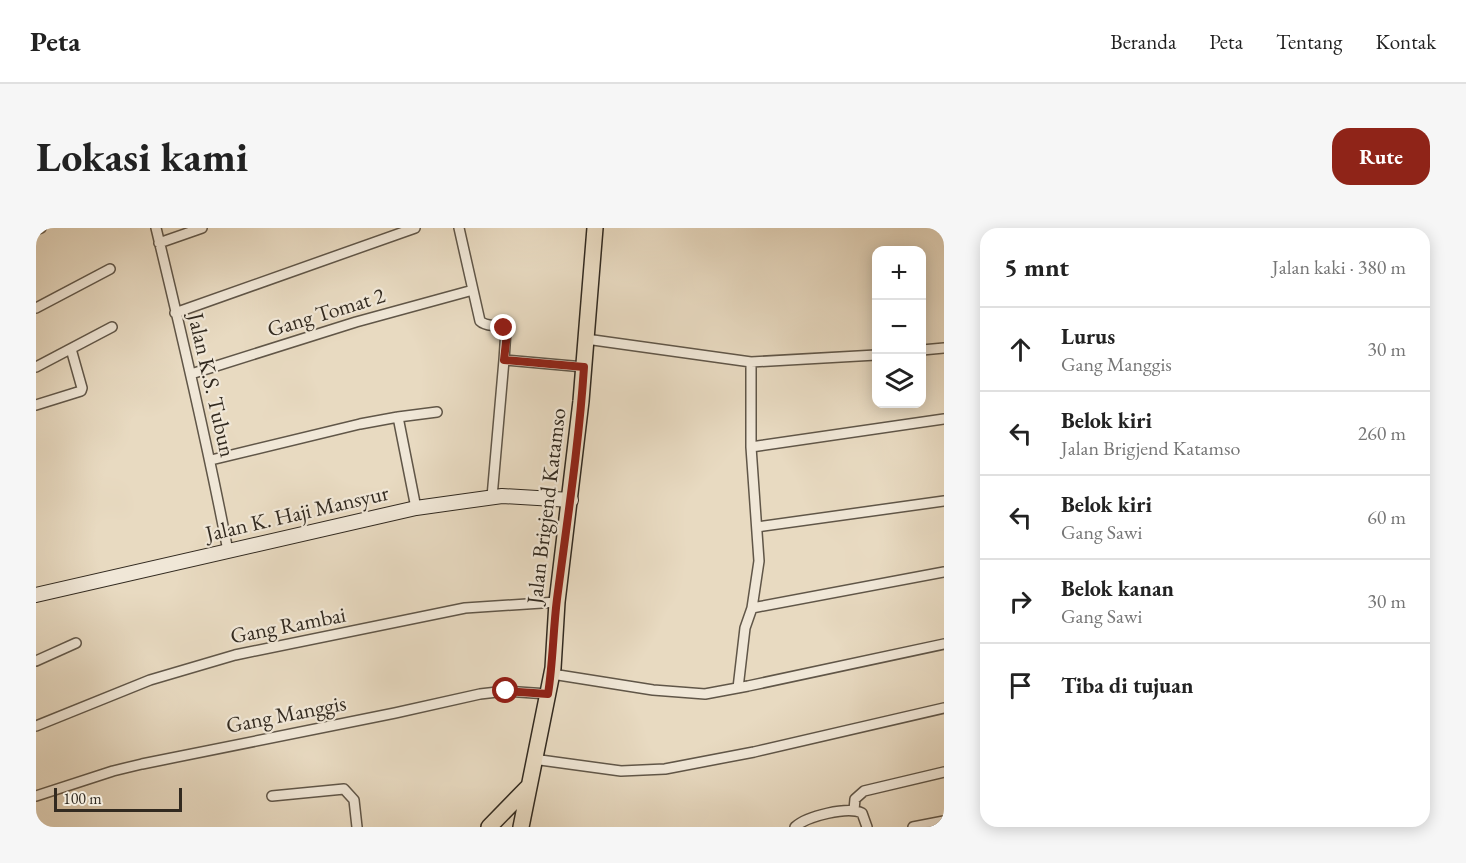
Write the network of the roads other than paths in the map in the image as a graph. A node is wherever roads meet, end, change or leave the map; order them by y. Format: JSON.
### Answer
{"nodes":[{"id":1,"x":41,"y":228,"type":"edge"},
{"id":2,"x":156,"y":228,"type":"edge"},
{"id":3,"x":202,"y":228,"type":"edge"},
{"id":4,"x":415,"y":228,"type":"edge"},
{"id":5,"x":459,"y":228,"type":"edge"},
{"id":6,"x":596,"y":228,"type":"edge"},
{"id":7,"x":36,"y":230,"type":"edge"},
{"id":8,"x":159,"y":243,"type":"junction"},
{"id":9,"x":110,"y":269,"type":"dead end"},
{"id":10,"x":473,"y":290,"type":"junction"},
{"id":11,"x":36,"y":308,"type":"edge"},
{"id":12,"x":175,"y":313,"type":"junction"},
{"id":13,"x":112,"y":327,"type":"dead end"},
{"id":14,"x":586,"y":339,"type":"junction"},
{"id":15,"x":944,"y":348,"type":"edge"},
{"id":16,"x":72,"y":349,"type":"junction"},
{"id":17,"x":926,"y":350,"type":"edge"},
{"id":18,"x":872,"y":355,"type":"edge"},
{"id":19,"x":504,"y":360,"type":"junction"},
{"id":20,"x":751,"y":362,"type":"junction"},
{"id":21,"x":36,"y":367,"type":"edge"},
{"id":22,"x":584,"y":367,"type":"junction"},
{"id":23,"x":191,"y":374,"type":"junction"},
{"id":24,"x":36,"y":405,"type":"edge"},
{"id":25,"x":437,"y":412,"type":"dead end"},
{"id":26,"x":398,"y":417,"type":"junction"},
{"id":27,"x":944,"y":420,"type":"edge"},
{"id":28,"x":751,"y":447,"type":"junction"},
{"id":29,"x":210,"y":460,"type":"junction"},
{"id":30,"x":492,"y":497,"type":"junction"},
{"id":31,"x":571,"y":500,"type":"junction"},
{"id":32,"x":944,"y":501,"type":"edge"},
{"id":33,"x":416,"y":507,"type":"junction"},
{"id":34,"x":757,"y":527,"type":"junction"},
{"id":35,"x":228,"y":551,"type":"junction"},
{"id":36,"x":944,"y":572,"type":"edge"},
{"id":37,"x":36,"y":595,"type":"edge"},
{"id":38,"x":557,"y":602,"type":"junction"},
{"id":39,"x":752,"y":608,"type":"junction"},
{"id":40,"x":76,"y":643,"type":"dead end"},
{"id":41,"x":944,"y":644,"type":"edge"},
{"id":42,"x":36,"y":661,"type":"edge"},
{"id":43,"x":552,"y":674,"type":"junction"},
{"id":44,"x":738,"y":688,"type":"junction"},
{"id":45,"x":548,"y":694,"type":"junction"},
{"id":46,"x":944,"y":708,"type":"edge"},
{"id":47,"x":36,"y":726,"type":"edge"},
{"id":48,"x":533,"y":759,"type":"junction"},
{"id":49,"x":944,"y":772,"type":"edge"},
{"id":50,"x":528,"y":788,"type":"junction"},
{"id":51,"x":36,"y":796,"type":"edge"},
{"id":52,"x":273,"y":796,"type":"dead end"},
{"id":53,"x":854,"y":810,"type":"junction"},
{"id":54,"x":944,"y":821,"type":"edge"},
{"id":55,"x":357,"y":827,"type":"edge"},
{"id":56,"x":489,"y":827,"type":"edge"},
{"id":57,"x":521,"y":827,"type":"edge"},
{"id":58,"x":795,"y":827,"type":"edge"},
{"id":59,"x":867,"y":827,"type":"edge"},
{"id":60,"x":913,"y":827,"type":"edge"}],
"edges":[{"from":1,"to":7,"type":"street"},
{"from":2,"to":8,"type":"street","name":"Jalan K.S. Tubun"},
{"from":3,"to":8,"type":"street"},
{"from":4,"to":12,"type":"street"},
{"from":5,"to":10,"type":"street"},
{"from":6,"to":14,"type":"main road","name":"Jalan Brigjend Katamso"},
{"from":8,"to":12,"type":"street","name":"Jalan K.S. Tubun"},
{"from":9,"to":11,"type":"street"},
{"from":10,"to":19,"type":"street"},
{"from":10,"to":23,"type":"street","name":"Gang Tomat 2"},
{"from":12,"to":23,"type":"street","name":"Jalan K.S. Tubun"},
{"from":13,"to":16,"type":"street"},
{"from":14,"to":20,"type":"street"},
{"from":14,"to":22,"type":"main road","name":"Jalan Brigjend Katamso"},
{"from":15,"to":17,"type":"street"},
{"from":16,"to":21,"type":"street"},
{"from":16,"to":24,"type":"street"},
{"from":18,"to":20,"type":"street"},
{"from":19,"to":22,"type":"street"},
{"from":19,"to":30,"type":"street"},
{"from":20,"to":28,"type":"street"},
{"from":22,"to":31,"type":"main road","name":"Jalan Brigjend Katamso"},
{"from":23,"to":29,"type":"street","name":"Jalan K.S. Tubun"},
{"from":25,"to":26,"type":"street"},
{"from":26,"to":29,"type":"street"},
{"from":26,"to":33,"type":"street"},
{"from":27,"to":28,"type":"street"},
{"from":28,"to":34,"type":"street"},
{"from":29,"to":35,"type":"street","name":"Jalan K.S. Tubun"},
{"from":30,"to":31,"type":"street","name":"Jalan K. Haji Mansyur"},
{"from":30,"to":33,"type":"street","name":"Jalan K. Haji Mansyur"},
{"from":31,"to":38,"type":"main road","name":"Jalan Brigjend Katamso"},
{"from":32,"to":34,"type":"street"},
{"from":33,"to":35,"type":"street","name":"Jalan K. Haji Mansyur"},
{"from":34,"to":39,"type":"street"},
{"from":35,"to":37,"type":"street","name":"Jalan K. Haji Mansyur"},
{"from":36,"to":39,"type":"street"},
{"from":38,"to":43,"type":"main road","name":"Jalan Brigjend Katamso"},
{"from":38,"to":47,"type":"street","name":"Gang Rambai"},
{"from":39,"to":44,"type":"street"},
{"from":40,"to":42,"type":"street"},
{"from":41,"to":44,"type":"street"},
{"from":43,"to":44,"type":"street"},
{"from":43,"to":45,"type":"main road","name":"Jalan Brigjend Katamso"},
{"from":45,"to":48,"type":"main road","name":"Jalan Brigjend Katamso"},
{"from":45,"to":51,"type":"street","name":"Gang Manggis"},
{"from":46,"to":48,"type":"street"},
{"from":48,"to":50,"type":"main road","name":"Jalan Brigjend Katamso"},
{"from":49,"to":53,"type":"street"},
{"from":50,"to":56,"type":"main road"},
{"from":50,"to":57,"type":"main road","name":"Jalan Brigjend Katamso"},
{"from":52,"to":55,"type":"street"},
{"from":53,"to":58,"type":"street"},
{"from":53,"to":59,"type":"street"},
{"from":54,"to":60,"type":"street"}]}
